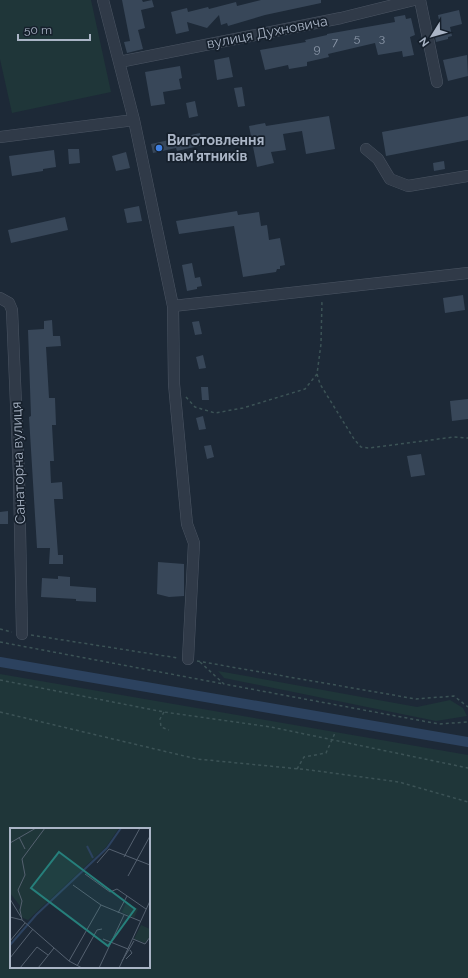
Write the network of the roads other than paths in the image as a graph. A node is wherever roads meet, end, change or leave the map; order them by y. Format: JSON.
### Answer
{"nodes":[{"id":1,"x":103,"y":0,"type":"edge"},
{"id":2,"x":414,"y":0,"type":"edge"},
{"id":3,"x":420,"y":0,"type":"edge"},
{"id":4,"x":119,"y":62,"type":"junction"},
{"id":5,"x":437,"y":82,"type":"dead end"},
{"id":6,"x":134,"y":120,"type":"junction"},
{"id":7,"x":0,"y":137,"type":"edge"},
{"id":8,"x":366,"y":149,"type":"dead end"},
{"id":9,"x":468,"y":176,"type":"edge"},
{"id":10,"x":468,"y":273,"type":"edge"},
{"id":11,"x":0,"y":298,"type":"edge"},
{"id":12,"x":173,"y":306,"type":"junction"},
{"id":13,"x":22,"y":634,"type":"road end"},
{"id":14,"x":188,"y":660,"type":"road end"}],
"edges":[{"from":1,"to":4,"type":"street"},
{"from":2,"to":4,"type":"street","name":"вулиця Духновича"},
{"from":3,"to":5,"type":"street"},
{"from":4,"to":6,"type":"street"},
{"from":6,"to":7,"type":"street"},
{"from":6,"to":12,"type":"street"},
{"from":8,"to":9,"type":"street"},
{"from":10,"to":12,"type":"street"},
{"from":11,"to":13,"type":"street","name":"Санаторна вулиця"},
{"from":12,"to":14,"type":"street"}]}
